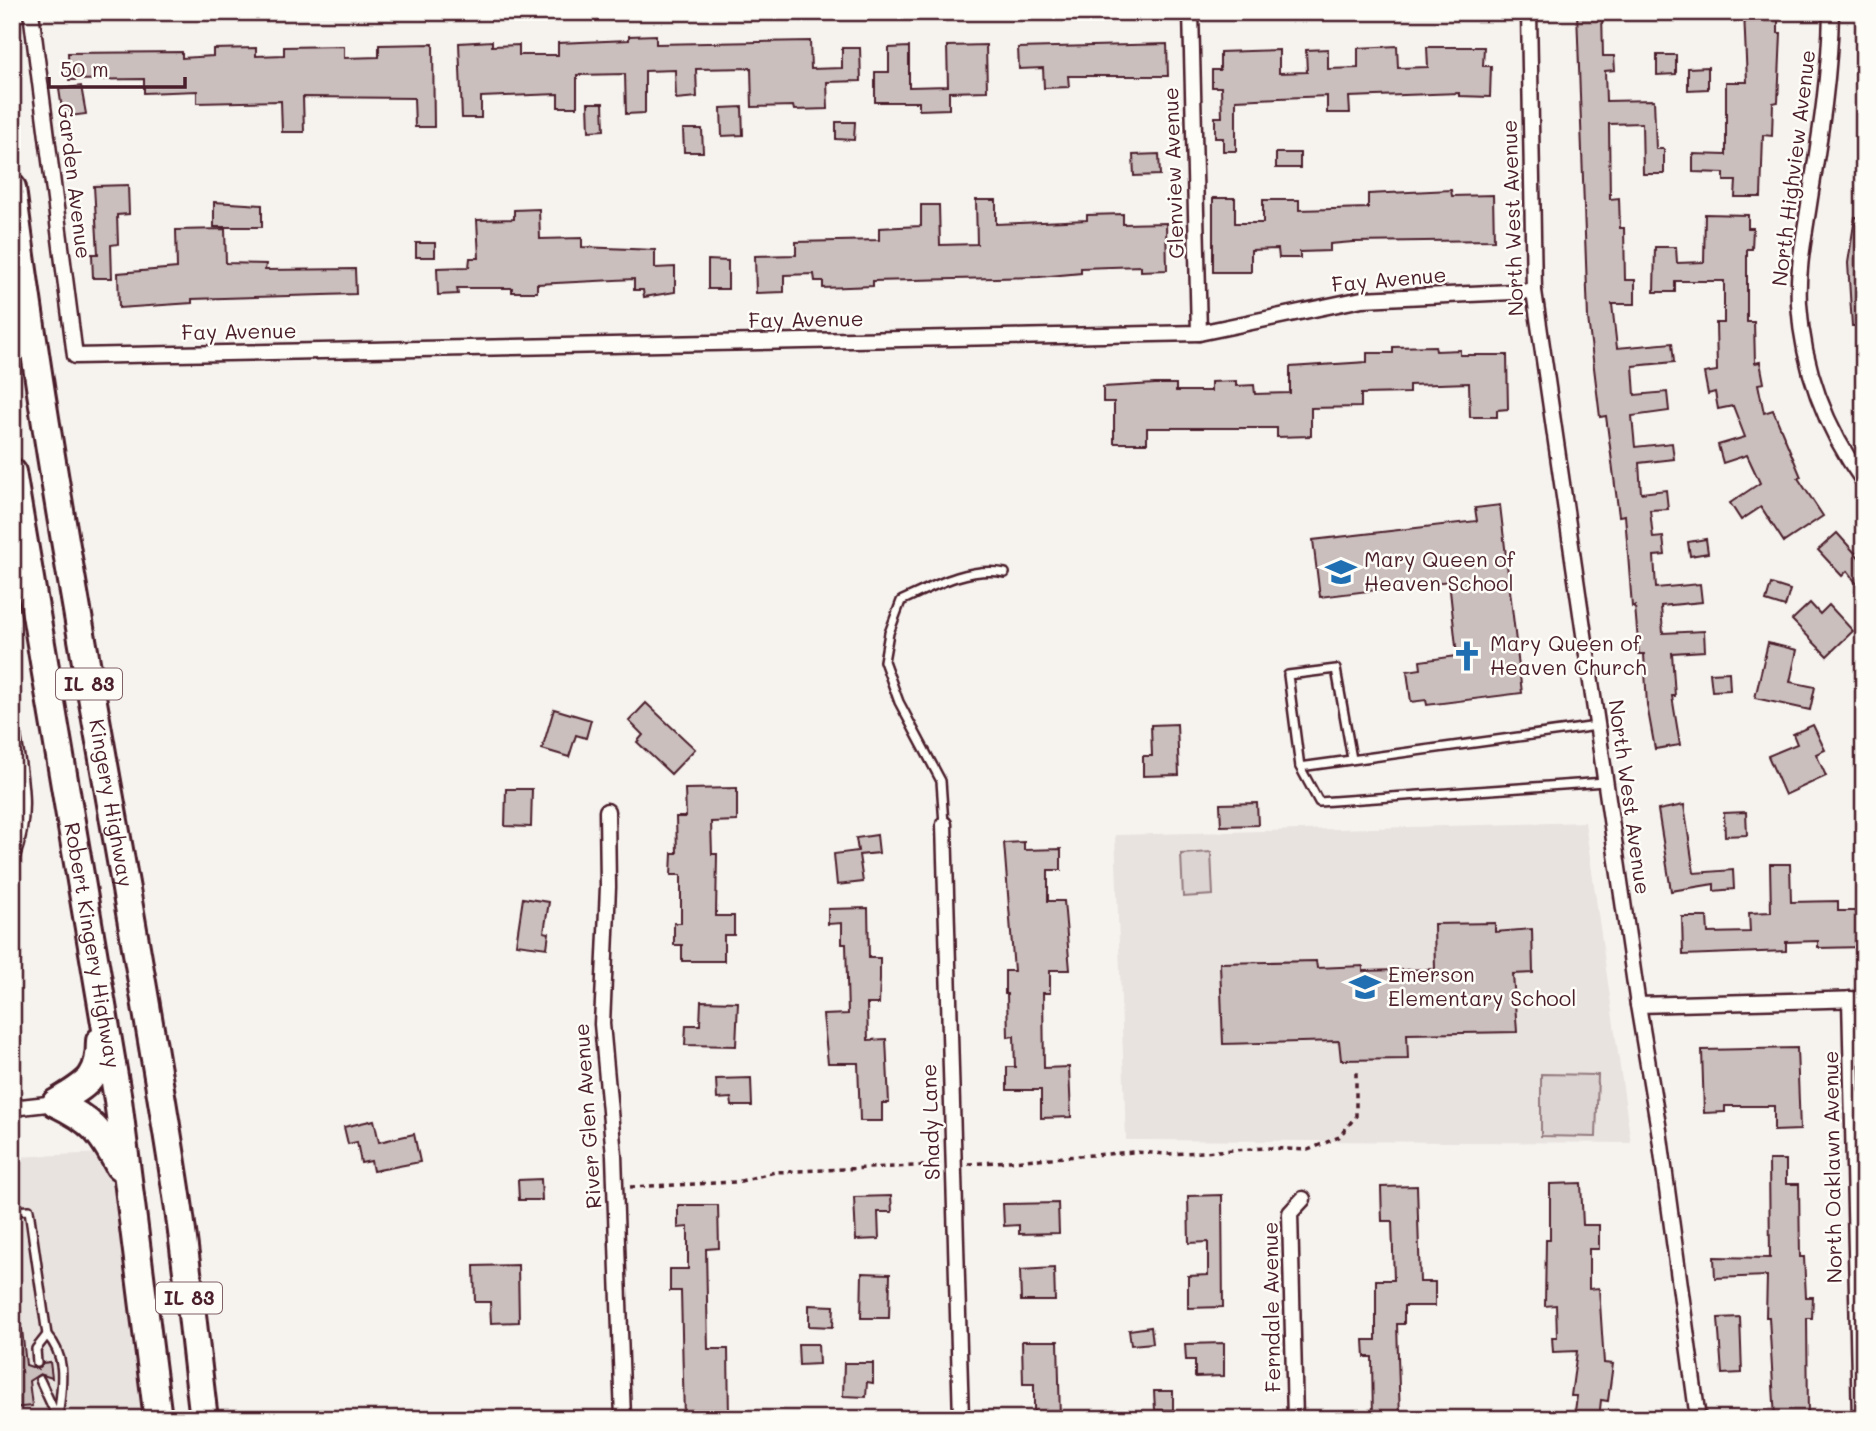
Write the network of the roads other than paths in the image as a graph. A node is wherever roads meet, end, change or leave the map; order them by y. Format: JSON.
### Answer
{"nodes":[{"id":1,"x":31,"y":12,"type":"edge"},
{"id":2,"x":1191,"y":12,"type":"edge"},
{"id":3,"x":1529,"y":12,"type":"edge"},
{"id":4,"x":1831,"y":12,"type":"edge"},
{"id":5,"x":12,"y":188,"type":"edge"},
{"id":6,"x":1534,"y":291,"type":"junction"},
{"id":7,"x":1199,"y":333,"type":"junction"},
{"id":8,"x":75,"y":356,"type":"joint"},
{"id":9,"x":12,"y":472,"type":"edge"},
{"id":10,"x":1864,"y":482,"type":"edge"},
{"id":11,"x":1006,"y":573,"type":"dead end"},
{"id":12,"x":1597,"y":726,"type":"junction"},
{"id":13,"x":12,"y":730,"type":"edge"},
{"id":14,"x":1352,"y":759,"type":"junction"},
{"id":15,"x":1300,"y":767,"type":"junction"},
{"id":16,"x":1605,"y":782,"type":"junction"},
{"id":17,"x":607,"y":811,"type":"dead end"},
{"id":18,"x":944,"y":824,"type":"joint"},
{"id":19,"x":12,"y":856,"type":"edge"},
{"id":20,"x":99,"y":993,"type":"junction"},
{"id":21,"x":1857,"y":999,"type":"edge"},
{"id":22,"x":1638,"y":1005,"type":"junction"},
{"id":23,"x":56,"y":1102,"type":"junction"},
{"id":24,"x":12,"y":1108,"type":"edge"},
{"id":25,"x":128,"y":1185,"type":"junction"},
{"id":26,"x":1303,"y":1199,"type":"dead end"},
{"id":27,"x":12,"y":1211,"type":"edge"},
{"id":28,"x":47,"y":1335,"type":"junction"},
{"id":29,"x":37,"y":1363,"type":"dead end"},
{"id":30,"x":40,"y":1380,"type":"dead end"},
{"id":31,"x":58,"y":1418,"type":"edge"},
{"id":32,"x":158,"y":1419,"type":"edge"},
{"id":33,"x":204,"y":1419,"type":"edge"},
{"id":34,"x":623,"y":1419,"type":"edge"},
{"id":35,"x":961,"y":1419,"type":"edge"},
{"id":36,"x":1295,"y":1419,"type":"edge"},
{"id":37,"x":1698,"y":1419,"type":"edge"},
{"id":38,"x":1860,"y":1419,"type":"edge"}],
"edges":[{"from":1,"to":8,"type":"street","name":"Garden Avenue"},
{"from":2,"to":7,"type":"street","name":"Glenview Avenue"},
{"from":3,"to":6,"type":"street","name":"North West Avenue"},
{"from":4,"to":10,"type":"street","name":"North Highview Avenue"},
{"from":5,"to":33,"type":"highway","name":"Kingery Highway","number":"IL 83"},
{"from":6,"to":7,"type":"street","name":"Fay Avenue"},
{"from":6,"to":12,"type":"street","name":"North West Avenue"},
{"from":7,"to":8,"type":"street","name":"Fay Avenue"},
{"from":9,"to":20,"type":"highway","name":"Robert Kingery Highway","number":"IL 83"},
{"from":11,"to":18,"type":"lane"},
{"from":12,"to":14,"type":"lane"},
{"from":12,"to":16,"type":"street","name":"North West Avenue"},
{"from":13,"to":19,"type":"street"},
{"from":14,"to":15,"type":"lane"},
{"from":14,"to":15,"type":"lane"},
{"from":15,"to":16,"type":"lane"},
{"from":16,"to":22,"type":"street","name":"North West Avenue"},
{"from":17,"to":34,"type":"street","name":"River Glen Avenue"},
{"from":18,"to":35,"type":"street","name":"Shady Lane"},
{"from":20,"to":23,"type":"highway"},
{"from":20,"to":25,"type":"highway","name":"Robert Kingery Highway","number":"IL 83"},
{"from":21,"to":22,"type":"street"},
{"from":21,"to":38,"type":"street","name":"North Oaklawn Avenue"},
{"from":22,"to":37,"type":"street","name":"North West Avenue"},
{"from":23,"to":24,"type":"street"},
{"from":23,"to":25,"type":"highway"},
{"from":25,"to":32,"type":"highway","name":"Robert Kingery Highway","number":"IL 83"},
{"from":26,"to":36,"type":"street","name":"Ferndale Avenue"},
{"from":27,"to":28,"type":"lane"},
{"from":28,"to":29,"type":"lane"},
{"from":28,"to":31,"type":"lane"},
{"from":30,"to":31,"type":"lane"}]}
